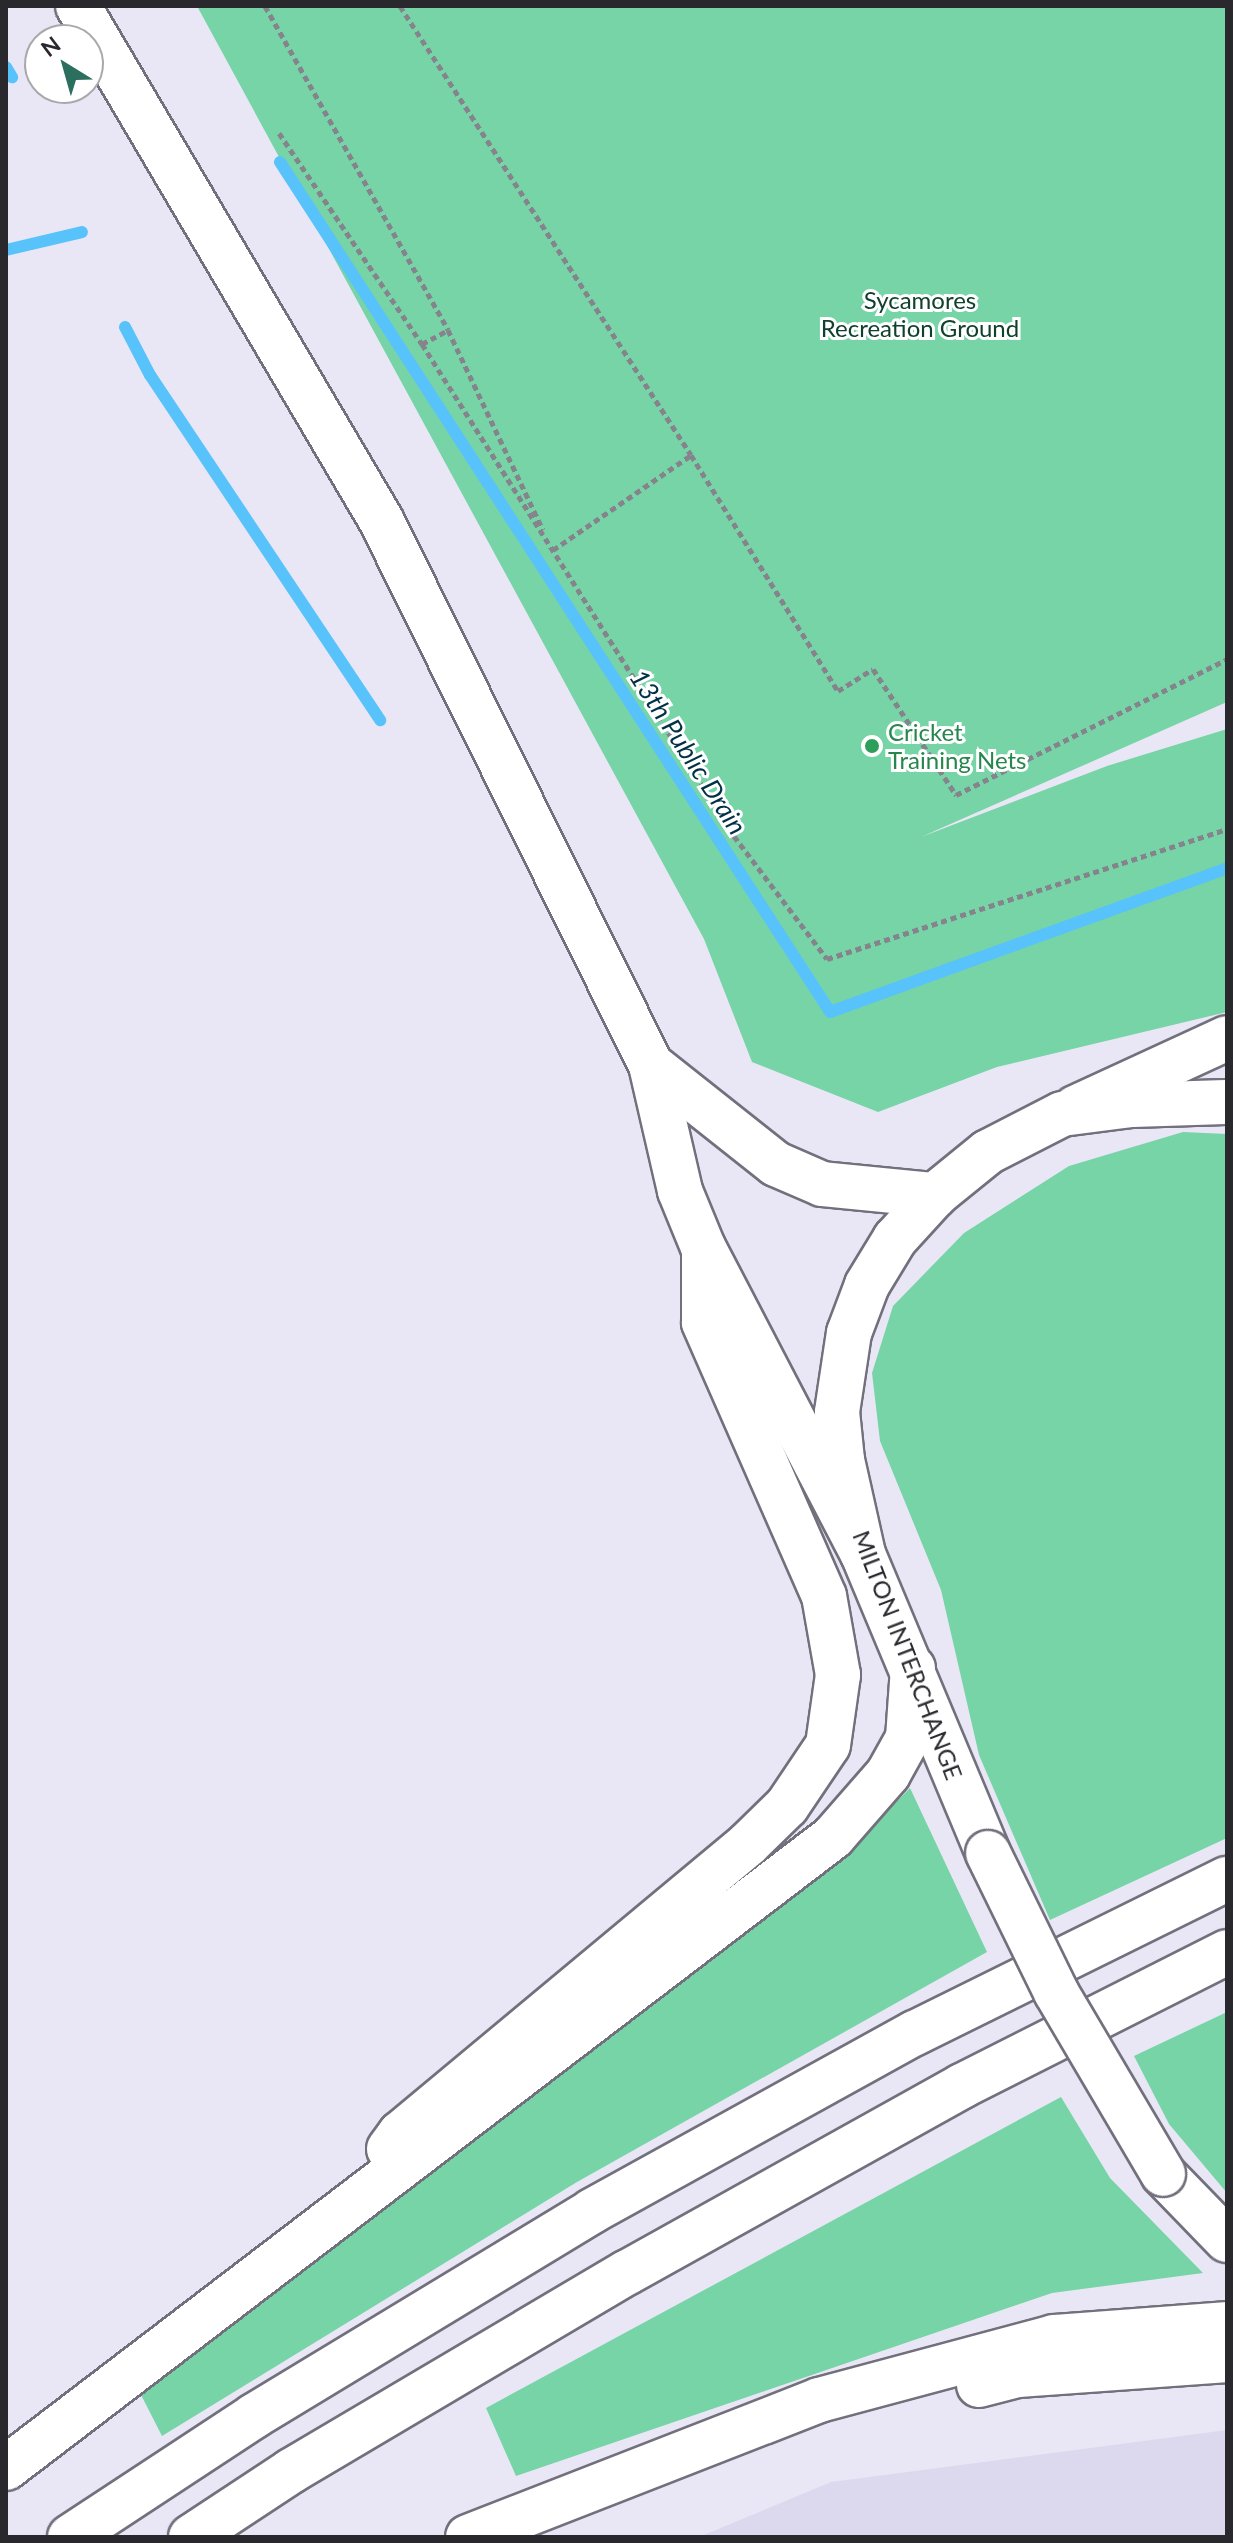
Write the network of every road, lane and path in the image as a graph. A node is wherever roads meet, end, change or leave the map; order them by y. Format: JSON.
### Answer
{"nodes":[{"id":1,"x":78,"y":6,"type":"edge"},
{"id":2,"x":265,"y":6,"type":"edge"},
{"id":3,"x":400,"y":6,"type":"edge"},
{"id":4,"x":279,"y":133,"type":"dead end"},
{"id":5,"x":448,"y":330,"type":"junction"},
{"id":6,"x":422,"y":344,"type":"junction"},
{"id":7,"x":691,"y":455,"type":"junction"},
{"id":8,"x":553,"y":550,"type":"junction"},
{"id":9,"x":1227,"y":659,"type":"edge"},
{"id":10,"x":1227,"y":829,"type":"edge"},
{"id":11,"x":1227,"y":1038,"type":"edge"},
{"id":12,"x":651,"y":1065,"type":"junction"},
{"id":13,"x":1227,"y":1102,"type":"edge"},
{"id":14,"x":1062,"y":1114,"type":"junction"},
{"id":15,"x":935,"y":1195,"type":"junction"},
{"id":16,"x":703,"y":1247,"type":"junction"},
{"id":17,"x":863,"y":1554,"type":"junction"},
{"id":18,"x":913,"y":1668,"type":"junction"},
{"id":19,"x":1227,"y":1879,"type":"edge"},
{"id":20,"x":1227,"y":1952,"type":"edge"},
{"id":21,"x":338,"y":2219,"type":"junction"},
{"id":22,"x":1227,"y":2240,"type":"edge"},
{"id":23,"x":1227,"y":2324,"type":"edge"},
{"id":24,"x":1227,"y":2360,"type":"edge"},
{"id":25,"x":6,"y":2468,"type":"edge"},
{"id":26,"x":623,"y":2477,"type":"junction"},
{"id":27,"x":70,"y":2537,"type":"edge"},
{"id":28,"x":191,"y":2537,"type":"edge"},
{"id":29,"x":468,"y":2537,"type":"edge"}],
"edges":[{"from":1,"to":12,"type":"main road"},
{"from":2,"to":5,"type":"path"},
{"from":3,"to":7,"type":"path"},
{"from":4,"to":6,"type":"path"},
{"from":5,"to":6,"type":"path"},
{"from":5,"to":8,"type":"path"},
{"from":6,"to":8,"type":"path"},
{"from":7,"to":8,"type":"path"},
{"from":7,"to":9,"type":"path"},
{"from":8,"to":10,"type":"path"},
{"from":11,"to":14,"type":"main road"},
{"from":12,"to":15,"type":"main road"},
{"from":12,"to":16,"type":"main road"},
{"from":13,"to":14,"type":"main road","name":"MILTON INTERCHANGE"},
{"from":14,"to":15,"type":"main road","name":"MILTON INTERCHANGE"},
{"from":15,"to":17,"type":"main road","name":"MILTON INTERCHANGE"},
{"from":16,"to":17,"type":"main road"},
{"from":16,"to":21,"type":"main road"},
{"from":17,"to":18,"type":"main road","name":"MILTON INTERCHANGE"},
{"from":18,"to":21,"type":"main road"},
{"from":18,"to":22,"type":"main road","name":"MILTON INTERCHANGE","bridge":true},
{"from":19,"to":27,"type":"main road"},
{"from":20,"to":28,"type":"main road"},
{"from":21,"to":25,"type":"main road"},
{"from":23,"to":26,"type":"main road"},
{"from":24,"to":26,"type":"main road"},
{"from":26,"to":29,"type":"main road"}]}
